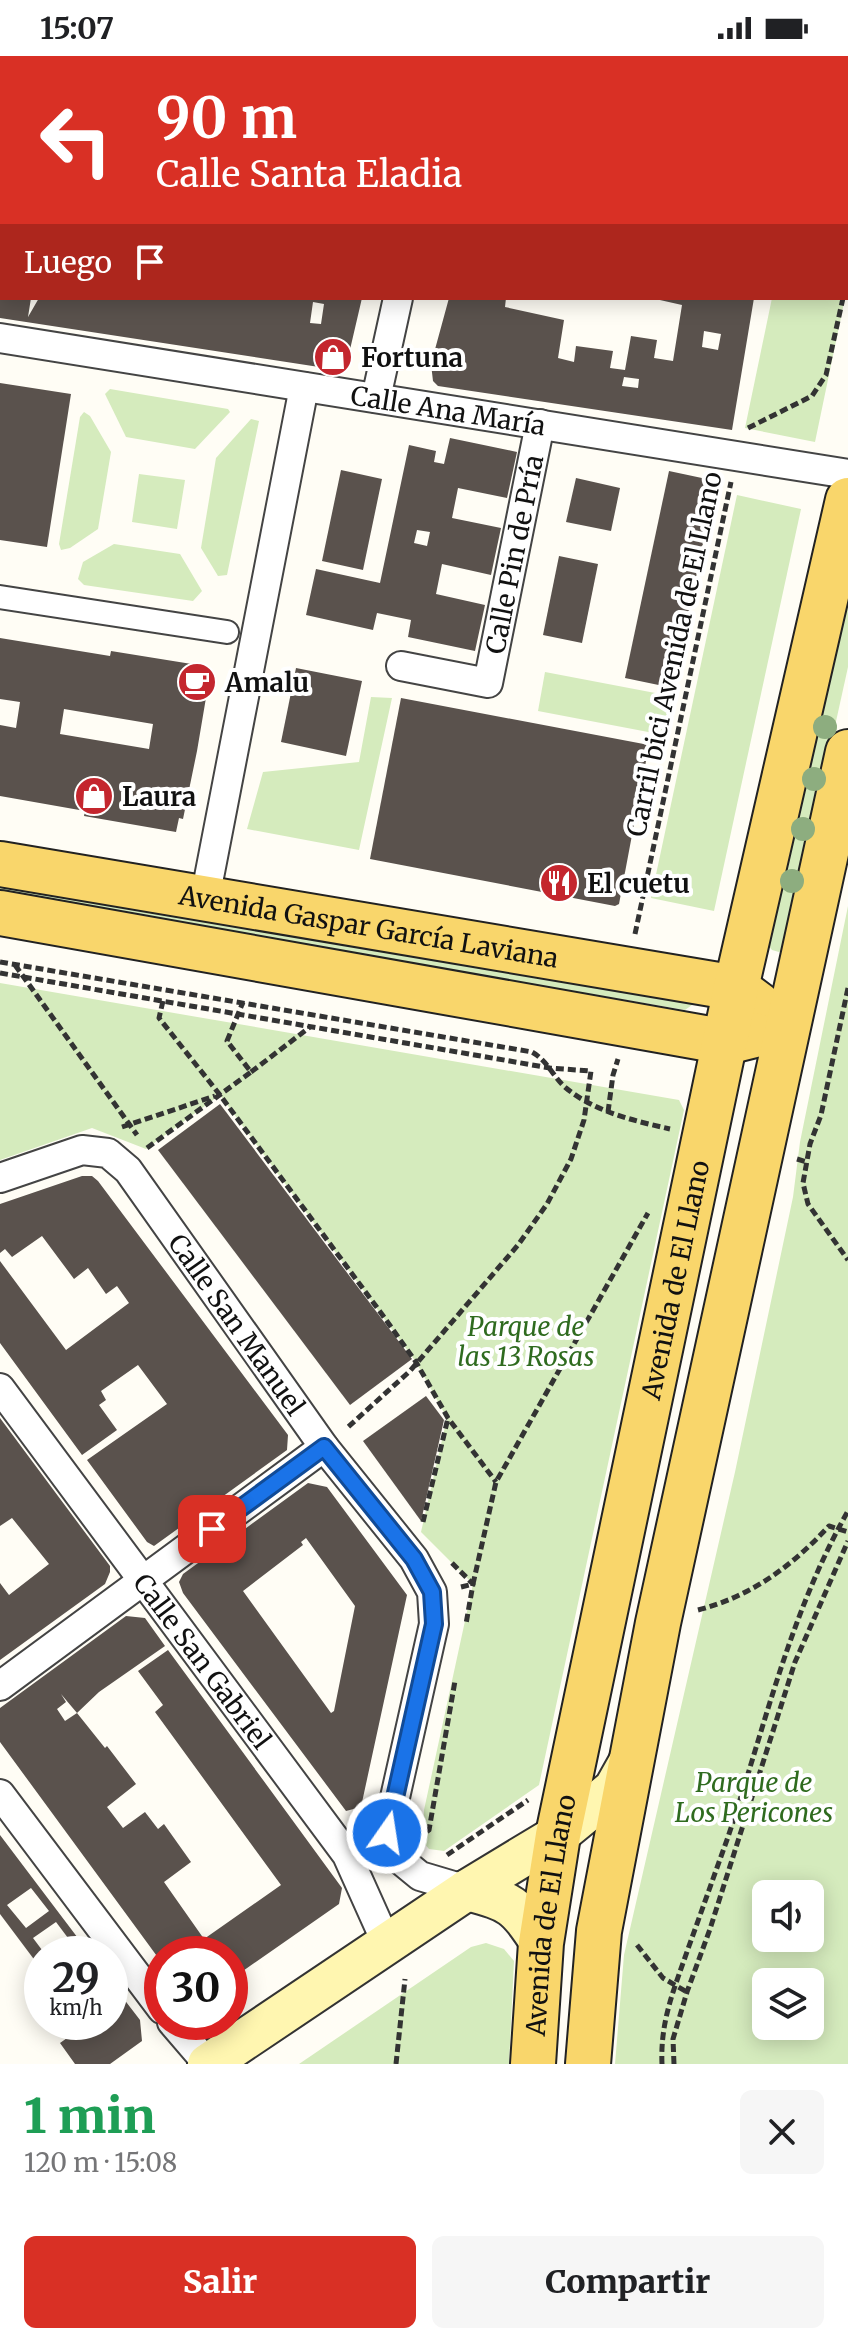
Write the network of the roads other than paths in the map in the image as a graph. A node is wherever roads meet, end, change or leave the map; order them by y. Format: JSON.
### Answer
{"nodes":[{"id":1,"x":398,"y":300,"type":"edge"},
{"id":2,"x":0,"y":338,"type":"edge"},
{"id":3,"x":304,"y":387,"type":"junction"},
{"id":4,"x":376,"y":398,"type":"junction"},
{"id":5,"x":540,"y":424,"type":"junction"},
{"id":6,"x":848,"y":474,"type":"edge"},
{"id":7,"x":848,"y":500,"type":"edge"},
{"id":8,"x":0,"y":597,"type":"edge"},
{"id":9,"x":227,"y":632,"type":"dead end"},
{"id":10,"x":401,"y":666,"type":"dead end"},
{"id":11,"x":848,"y":752,"type":"edge"},
{"id":12,"x":0,"y":864,"type":"edge"},
{"id":13,"x":205,"y":898,"type":"junction"},
{"id":14,"x":0,"y":913,"type":"edge"},
{"id":15,"x":736,"y":988,"type":"junction"},
{"id":16,"x":783,"y":1008,"type":"junction"},
{"id":17,"x":727,"y":1042,"type":"junction"},
{"id":18,"x":0,"y":1178,"type":"edge"},
{"id":19,"x":0,"y":1388,"type":"edge"},
{"id":20,"x":324,"y":1447,"type":"junction"},
{"id":21,"x":144,"y":1579,"type":"junction"},
{"id":22,"x":0,"y":1686,"type":"edge"},
{"id":23,"x":632,"y":1757,"type":"junction"},
{"id":24,"x":0,"y":1794,"type":"edge"},
{"id":25,"x":387,"y":1833,"type":"junction"},
{"id":26,"x":558,"y":1835,"type":"junction"},
{"id":27,"x":347,"y":1855,"type":"junction"},
{"id":28,"x":467,"y":1890,"type":"junction"},
{"id":29,"x":541,"y":1943,"type":"junction"},
{"id":30,"x":387,"y":1944,"type":"junction"},
{"id":31,"x":144,"y":1985,"type":"edge"},
{"id":32,"x":187,"y":2040,"type":"edge"},
{"id":33,"x":208,"y":2064,"type":"edge"},
{"id":34,"x":533,"y":2064,"type":"edge"},
{"id":35,"x":588,"y":2064,"type":"edge"}],
"edges":[{"from":1,"to":4,"type":"street"},
{"from":2,"to":3,"type":"street","name":"Calle Ana María"},
{"from":3,"to":4,"type":"street","name":"Calle Ana María"},
{"from":3,"to":13,"type":"street"},
{"from":4,"to":5,"type":"street","name":"Calle Ana María"},
{"from":5,"to":6,"type":"street","name":"Calle Ana María"},
{"from":5,"to":10,"type":"street","name":"Calle Pin de Pría"},
{"from":7,"to":15,"type":"main road","name":"Avenida de El Llano"},
{"from":8,"to":9,"type":"street"},
{"from":11,"to":16,"type":"main road"},
{"from":12,"to":13,"type":"main road","name":"Avenida Gaspar García Laviana"},
{"from":13,"to":15,"type":"main road","name":"Avenida Gaspar García Laviana"},
{"from":14,"to":17,"type":"main road","name":"Avenida Gaspar García Laviana"},
{"from":15,"to":16,"type":"main road"},
{"from":15,"to":17,"type":"main road","name":"Avenida de El Llano"},
{"from":16,"to":17,"type":"main road"},
{"from":16,"to":23,"type":"main road","name":"Avenida de El Llano"},
{"from":17,"to":26,"type":"main road","name":"Avenida de El Llano"},
{"from":18,"to":20,"type":"street","name":"Calle San Manuel"},
{"from":19,"to":21,"type":"street","name":"Calle San Gabriel"},
{"from":20,"to":21,"type":"street"},
{"from":20,"to":25,"type":"street","name":"Calle San Manuel"},
{"from":21,"to":22,"type":"street"},
{"from":21,"to":27,"type":"street","name":"Calle San Gabriel"},
{"from":23,"to":26,"type":"main road"},
{"from":23,"to":35,"type":"main road","name":"Avenida de El Llano"},
{"from":24,"to":31,"type":"street"},
{"from":25,"to":27,"type":"street"},
{"from":25,"to":28,"type":"street"},
{"from":26,"to":28,"type":"main road"},
{"from":26,"to":29,"type":"main road","name":"Avenida de El Llano"},
{"from":27,"to":30,"type":"street","name":"Calle San Gabriel"},
{"from":28,"to":29,"type":"main road"},
{"from":28,"to":30,"type":"main road"},
{"from":29,"to":34,"type":"main road","name":"Avenida de El Llano"},
{"from":30,"to":33,"type":"main road"},
{"from":32,"to":33,"type":"street"}]}
